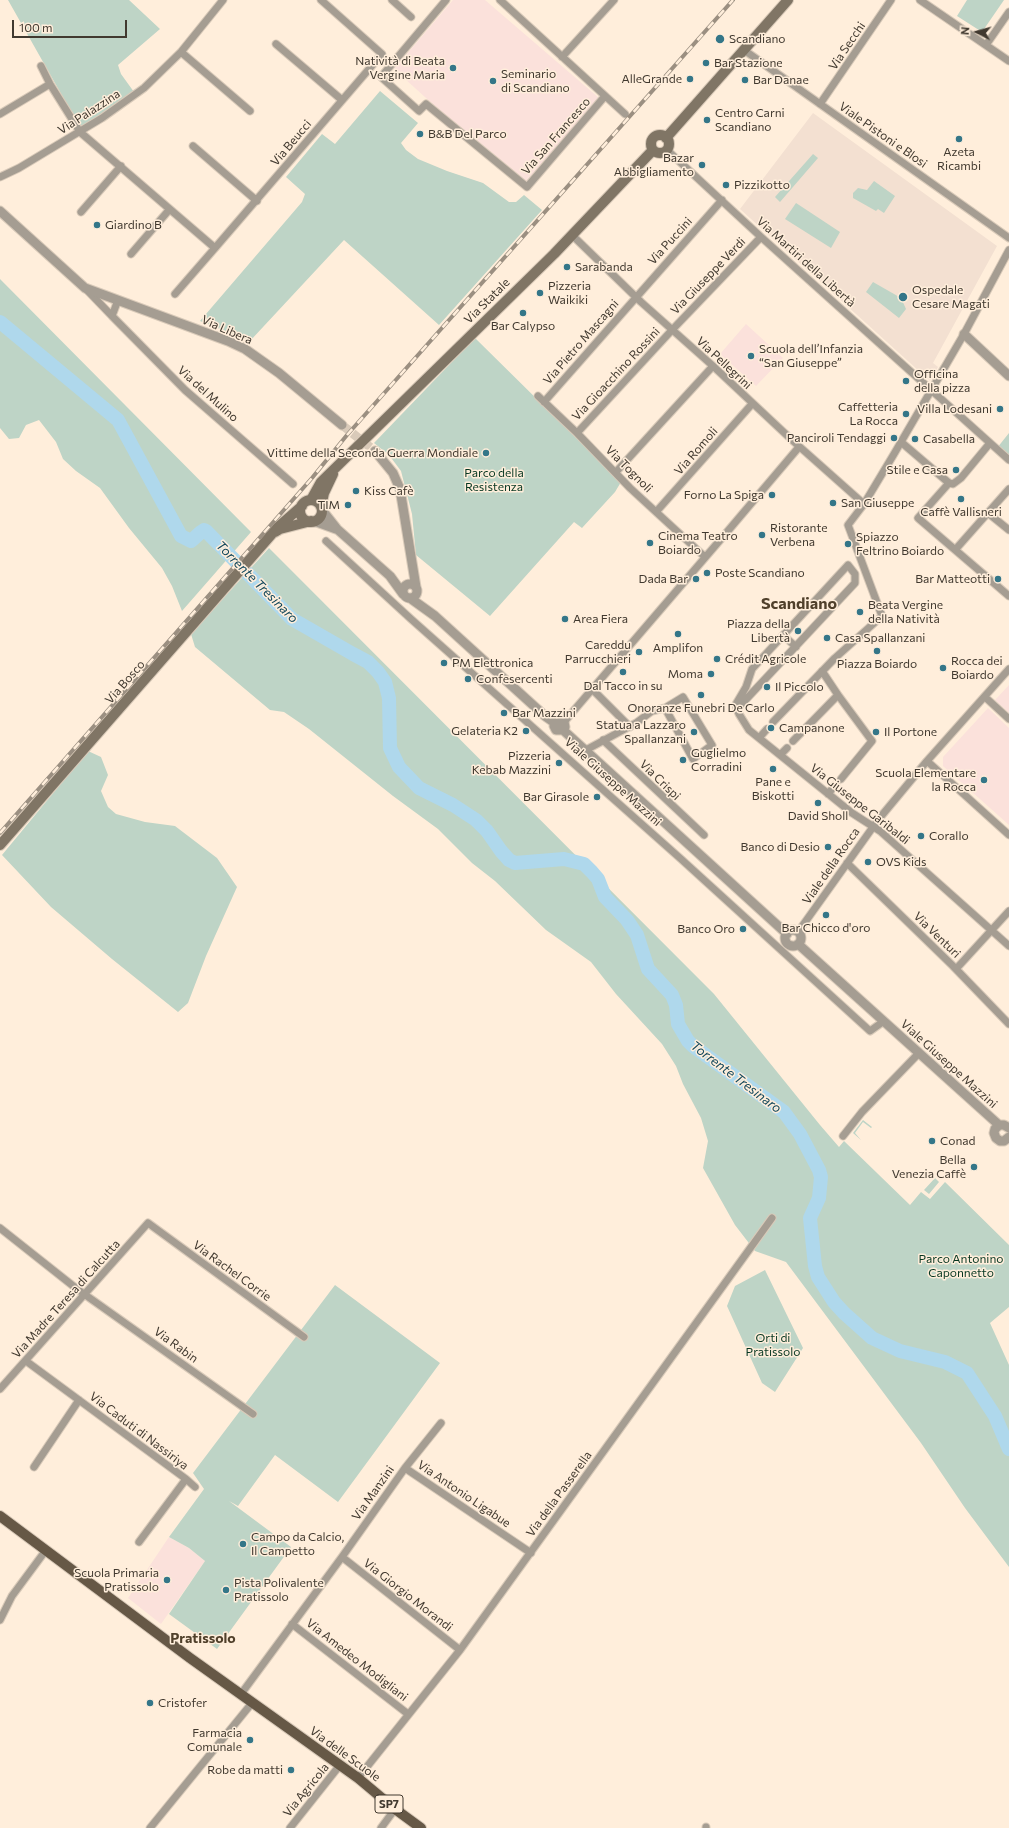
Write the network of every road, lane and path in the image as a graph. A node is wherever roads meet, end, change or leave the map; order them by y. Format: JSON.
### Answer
{"nodes":[{"id":1,"x":223,"y":0,"type":"edge"},
{"id":2,"x":321,"y":0,"type":"edge"},
{"id":3,"x":392,"y":0,"type":"edge"},
{"id":4,"x":446,"y":0,"type":"edge"},
{"id":5,"x":500,"y":0,"type":"edge"},
{"id":6,"x":614,"y":0,"type":"edge"},
{"id":7,"x":788,"y":0,"type":"edge"},
{"id":8,"x":892,"y":0,"type":"edge"},
{"id":9,"x":920,"y":0,"type":"edge"},
{"id":10,"x":1009,"y":12,"type":"edge"},
{"id":11,"x":411,"y":17,"type":"dead end"},
{"id":12,"x":276,"y":44,"type":"dead end"},
{"id":13,"x":986,"y":45,"type":"junction"},
{"id":14,"x":744,"y":50,"type":"junction"},
{"id":15,"x":181,"y":52,"type":"junction"},
{"id":16,"x":562,"y":57,"type":"junction"},
{"id":17,"x":1009,"y":61,"type":"edge"},
{"id":18,"x":41,"y":66,"type":"dead end"},
{"id":19,"x":50,"y":84,"type":"junction"},
{"id":20,"x":605,"y":96,"type":"junction"},
{"id":21,"x":342,"y":100,"type":"junction"},
{"id":22,"x":820,"y":104,"type":"junction"},
{"id":23,"x":250,"y":111,"type":"dead end"},
{"id":24,"x":0,"y":114,"type":"edge"},
{"id":25,"x":625,"y":114,"type":"dead end"},
{"id":26,"x":80,"y":132,"type":"junction"},
{"id":27,"x":666,"y":138,"type":"junction"},
{"id":28,"x":193,"y":146,"type":"dead end"},
{"id":29,"x":653,"y":150,"type":"junction"},
{"id":30,"x":667,"y":150,"type":"junction"},
{"id":31,"x":121,"y":166,"type":"junction"},
{"id":32,"x":0,"y":177,"type":"edge"},
{"id":33,"x":722,"y":200,"type":"junction"},
{"id":34,"x":257,"y":201,"type":"junction"},
{"id":35,"x":169,"y":210,"type":"junction"},
{"id":36,"x":0,"y":211,"type":"edge"},
{"id":37,"x":81,"y":212,"type":"dead end"},
{"id":38,"x":572,"y":235,"type":"junction"},
{"id":39,"x":761,"y":237,"type":"junction"},
{"id":40,"x":1009,"y":238,"type":"edge"},
{"id":41,"x":215,"y":248,"type":"junction"},
{"id":42,"x":1009,"y":250,"type":"edge"},
{"id":43,"x":131,"y":254,"type":"dead end"},
{"id":44,"x":85,"y":288,"type":"junction"},
{"id":45,"x":175,"y":294,"type":"dead end"},
{"id":46,"x":635,"y":296,"type":"junction"},
{"id":47,"x":118,"y":300,"type":"junction"},
{"id":48,"x":112,"y":316,"type":"junction"},
{"id":49,"x":672,"y":330,"type":"junction"},
{"id":50,"x":964,"y":334,"type":"junction"},
{"id":51,"x":713,"y":366,"type":"junction"},
{"id":52,"x":1009,"y":376,"type":"edge"},
{"id":53,"x":931,"y":390,"type":"junction"},
{"id":54,"x":538,"y":396,"type":"dead end"},
{"id":55,"x":544,"y":402,"type":"junction"},
{"id":56,"x":752,"y":404,"type":"junction"},
{"id":57,"x":342,"y":425,"type":"tunnel mouth"},
{"id":58,"x":577,"y":433,"type":"junction"},
{"id":59,"x":901,"y":442,"type":"junction"},
{"id":60,"x":990,"y":443,"type":"junction"},
{"id":61,"x":799,"y":447,"type":"junction"},
{"id":62,"x":375,"y":452,"type":"tunnel mouth"},
{"id":63,"x":1009,"y":460,"type":"edge"},
{"id":64,"x":336,"y":467,"type":"junction"},
{"id":65,"x":616,"y":472,"type":"junction"},
{"id":66,"x":951,"y":483,"type":"junction"},
{"id":67,"x":293,"y":484,"type":"dead end"},
{"id":68,"x":1009,"y":489,"type":"edge"},
{"id":69,"x":311,"y":500,"type":"junction"},
{"id":70,"x":864,"y":504,"type":"junction"},
{"id":71,"x":302,"y":506,"type":"junction"},
{"id":72,"x":322,"y":509,"type":"junction"},
{"id":73,"x":656,"y":512,"type":"junction"},
{"id":74,"x":988,"y":513,"type":"junction"},
{"id":75,"x":313,"y":521,"type":"junction"},
{"id":76,"x":337,"y":529,"type":"junction"},
{"id":77,"x":1009,"y":530,"type":"edge"},
{"id":78,"x":272,"y":535,"type":"junction"},
{"id":79,"x":326,"y":541,"type":"dead end"},
{"id":80,"x":955,"y":550,"type":"junction"},
{"id":81,"x":705,"y":557,"type":"junction"},
{"id":82,"x":410,"y":590,"type":"junction"},
{"id":83,"x":1009,"y":596,"type":"edge"},
{"id":84,"x":783,"y":635,"type":"junction"},
{"id":85,"x":796,"y":647,"type":"junction"},
{"id":86,"x":1009,"y":669,"type":"edge"},
{"id":87,"x":822,"y":671,"type":"junction"},
{"id":88,"x":591,"y":688,"type":"junction"},
{"id":89,"x":838,"y":695,"type":"junction"},
{"id":90,"x":984,"y":697,"type":"junction"},
{"id":91,"x":665,"y":708,"type":"junction"},
{"id":92,"x":737,"y":708,"type":"junction"},
{"id":93,"x":1009,"y":719,"type":"edge"},
{"id":94,"x":774,"y":722,"type":"dead end"},
{"id":95,"x":561,"y":725,"type":"junction"},
{"id":96,"x":630,"y":727,"type":"junction"},
{"id":97,"x":767,"y":728,"type":"dead end"},
{"id":98,"x":759,"y":738,"type":"junction"},
{"id":99,"x":603,"y":740,"type":"junction"},
{"id":100,"x":793,"y":740,"type":"dead end"},
{"id":101,"x":787,"y":748,"type":"dead end"},
{"id":102,"x":584,"y":751,"type":"junction"},
{"id":103,"x":780,"y":755,"type":"junction"},
{"id":104,"x":927,"y":761,"type":"junction"},
{"id":105,"x":828,"y":794,"type":"junction"},
{"id":106,"x":874,"y":826,"type":"junction"},
{"id":107,"x":704,"y":835,"type":"dead end"},
{"id":108,"x":1009,"y":835,"type":"edge"},
{"id":109,"x":0,"y":845,"type":"edge"},
{"id":110,"x":847,"y":863,"type":"junction"},
{"id":111,"x":1009,"y":911,"type":"edge"},
{"id":112,"x":991,"y":930,"type":"junction"},
{"id":113,"x":798,"y":932,"type":"junction"},
{"id":114,"x":787,"y":934,"type":"junction"},
{"id":115,"x":798,"y":944,"type":"junction"},
{"id":116,"x":1009,"y":946,"type":"edge"},
{"id":117,"x":956,"y":969,"type":"junction"},
{"id":118,"x":884,"y":1021,"type":"junction"},
{"id":119,"x":1009,"y":1024,"type":"edge"},
{"id":120,"x":919,"y":1053,"type":"junction"},
{"id":121,"x":999,"y":1125,"type":"junction"},
{"id":122,"x":1009,"y":1128,"type":"edge"},
{"id":123,"x":843,"y":1136,"type":"dead end"},
{"id":124,"x":1009,"y":1137,"type":"edge"},
{"id":125,"x":772,"y":1218,"type":"dead end"},
{"id":126,"x":148,"y":1223,"type":"joint"},
{"id":127,"x":0,"y":1228,"type":"edge"},
{"id":128,"x":85,"y":1294,"type":"junction"},
{"id":129,"x":304,"y":1337,"type":"dead end"},
{"id":130,"x":26,"y":1360,"type":"junction"},
{"id":131,"x":0,"y":1389,"type":"edge"},
{"id":132,"x":79,"y":1400,"type":"junction"},
{"id":133,"x":253,"y":1414,"type":"dead end"},
{"id":134,"x":441,"y":1424,"type":"dead end"},
{"id":135,"x":34,"y":1467,"type":"dead end"},
{"id":136,"x":405,"y":1468,"type":"junction"},
{"id":137,"x":186,"y":1479,"type":"junction"},
{"id":138,"x":196,"y":1487,"type":"dead end"},
{"id":139,"x":0,"y":1516,"type":"edge"},
{"id":140,"x":139,"y":1542,"type":"dead end"},
{"id":141,"x":46,"y":1550,"type":"junction"},
{"id":142,"x":531,"y":1553,"type":"junction"},
{"id":143,"x":342,"y":1557,"type":"junction"},
{"id":144,"x":0,"y":1620,"type":"edge"},
{"id":145,"x":292,"y":1624,"type":"junction"},
{"id":146,"x":460,"y":1650,"type":"junction"},
{"id":147,"x":241,"y":1694,"type":"junction"},
{"id":148,"x":252,"y":1703,"type":"junction"},
{"id":149,"x":408,"y":1714,"type":"junction"},
{"id":150,"x":340,"y":1765,"type":"junction"},
{"id":151,"x":358,"y":1778,"type":"junction"},
{"id":152,"x":395,"y":1810,"type":"junction"},
{"id":153,"x":150,"y":1828,"type":"edge"},
{"id":154,"x":290,"y":1828,"type":"edge"},
{"id":155,"x":381,"y":1828,"type":"edge"},
{"id":156,"x":421,"y":1828,"type":"edge"}],
"edges":[{"from":1,"to":15,"type":"street","name":"Via Palazzina"},
{"from":2,"to":21,"type":"street","name":"Via Beucci"},
{"from":3,"to":11,"type":"street"},
{"from":4,"to":20,"type":"street","name":"Via San Francesco"},
{"from":5,"to":16,"type":"street"},
{"from":6,"to":16,"type":"street"},
{"from":7,"to":14,"type":"main road","name":"Via Statale"},
{"from":8,"to":22,"type":"street","name":"Via Secchi"},
{"from":9,"to":13,"type":"street"},
{"from":10,"to":13,"type":"street"},
{"from":12,"to":21,"type":"street"},
{"from":13,"to":17,"type":"street"},
{"from":14,"to":22,"type":"street","name":"Viale Pistoni e Blosi"},
{"from":14,"to":27,"type":"main road","name":"Via Statale"},
{"from":15,"to":23,"type":"street"},
{"from":15,"to":26,"type":"street","name":"Via Palazzina"},
{"from":16,"to":20,"type":"street"},
{"from":18,"to":19,"type":"street"},
{"from":19,"to":24,"type":"street"},
{"from":19,"to":26,"type":"street"},
{"from":20,"to":25,"type":"street"},
{"from":21,"to":34,"type":"street","name":"Via Beucci"},
{"from":22,"to":40,"type":"street","name":"Viale Pistoni e Blosi"},
{"from":26,"to":31,"type":"street"},
{"from":26,"to":32,"type":"street","name":"Via Palazzina"},
{"from":27,"to":29,"type":"main road","name":"Via Statale"},
{"from":27,"to":30,"type":"main road"},
{"from":28,"to":34,"type":"street"},
{"from":29,"to":30,"type":"main road"},
{"from":29,"to":38,"type":"main road","name":"Via Statale"},
{"from":30,"to":33,"type":"street","name":"Via Martiri della Libertà"},
{"from":31,"to":35,"type":"street"},
{"from":31,"to":37,"type":"street"},
{"from":33,"to":39,"type":"street","name":"Via Martiri della Libertà"},
{"from":33,"to":46,"type":"street","name":"Via Puccini"},
{"from":34,"to":41,"type":"street","name":"Via Beucci"},
{"from":35,"to":41,"type":"street"},
{"from":35,"to":43,"type":"street"},
{"from":36,"to":44,"type":"street","name":"Via del Mulino"},
{"from":38,"to":46,"type":"street","name":"Via Pellegrini"},
{"from":38,"to":64,"type":"main road","name":"Via Statale"},
{"from":39,"to":49,"type":"street","name":"Via Giuseppe Verdi"},
{"from":39,"to":53,"type":"street","name":"Via Martiri della Libertà"},
{"from":41,"to":45,"type":"street","name":"Via Beucci"},
{"from":42,"to":50,"type":"street"},
{"from":44,"to":47,"type":"street","name":"Via Libera"},
{"from":44,"to":48,"type":"street","name":"Via del Mulino"},
{"from":46,"to":49,"type":"street","name":"Via Pellegrini"},
{"from":46,"to":55,"type":"street","name":"Via Pietro Mascagni"},
{"from":47,"to":48,"type":"street"},
{"from":47,"to":57,"type":"street","name":"Via Libera"},
{"from":48,"to":67,"type":"street","name":"Via del Mulino"},
{"from":49,"to":51,"type":"street","name":"Via Pellegrini"},
{"from":49,"to":58,"type":"street","name":"Via Gioacchino Rossini"},
{"from":50,"to":52,"type":"street"},
{"from":50,"to":53,"type":"street"},
{"from":51,"to":56,"type":"street","name":"Via Pellegrini"},
{"from":51,"to":65,"type":"street"},
{"from":53,"to":59,"type":"street"},
{"from":53,"to":60,"type":"street","name":"Via Martiri della Libertà"},
{"from":54,"to":55,"type":"street","name":"Via Tognoli"},
{"from":55,"to":58,"type":"street","name":"Via Tognoli"},
{"from":56,"to":61,"type":"street","name":"Via Pellegrini"},
{"from":56,"to":73,"type":"street","name":"Via Romoli"},
{"from":58,"to":65,"type":"street","name":"Via Tognoli"},
{"from":59,"to":66,"type":"street"},
{"from":59,"to":70,"type":"street"},
{"from":60,"to":63,"type":"street","name":"Via Martiri della Libertà"},
{"from":60,"to":66,"type":"street"},
{"from":61,"to":70,"type":"street","name":"Via Pellegrini"},
{"from":61,"to":81,"type":"street"},
{"from":62,"to":82,"type":"street"},
{"from":64,"to":69,"type":"main road","name":"Via Statale"},
{"from":64,"to":72,"type":"main road","name":"Via Statale"},
{"from":65,"to":73,"type":"street","name":"Via Tognoli"},
{"from":66,"to":80,"type":"street"},
{"from":68,"to":74,"type":"street"},
{"from":69,"to":71,"type":"main road","name":"Via Statale"},
{"from":69,"to":72,"type":"main road"},
{"from":70,"to":87,"type":"street"},
{"from":71,"to":75,"type":"main road"},
{"from":71,"to":78,"type":"main road","name":"Via Statale"},
{"from":72,"to":75,"type":"main road","name":"Via Statale"},
{"from":72,"to":76,"type":"street","name":"Viale Giuseppe Mazzini"},
{"from":73,"to":81,"type":"street","name":"Via Tognoli"},
{"from":74,"to":77,"type":"street"},
{"from":74,"to":80,"type":"street"},
{"from":75,"to":76,"type":"street","name":"Viale Giuseppe Mazzini"},
{"from":75,"to":78,"type":"main road"},
{"from":76,"to":82,"type":"street","name":"Viale Giuseppe Mazzini"},
{"from":78,"to":109,"type":"main road","name":"Via Bosco"},
{"from":79,"to":118,"type":"street","name":"Viale Giuseppe Mazzini"},
{"from":80,"to":83,"type":"street"},
{"from":81,"to":88,"type":"street"},
{"from":82,"to":95,"type":"street","name":"Viale Giuseppe Mazzini"},
{"from":84,"to":85,"type":"street"},
{"from":84,"to":85,"type":"street"},
{"from":84,"to":92,"type":"street"},
{"from":85,"to":92,"type":"street"},
{"from":86,"to":90,"type":"street","name":"Viale della Rocca"},
{"from":87,"to":89,"type":"street"},
{"from":87,"to":94,"type":"street"},
{"from":88,"to":95,"type":"street"},
{"from":88,"to":96,"type":"street"},
{"from":89,"to":100,"type":"street"},
{"from":89,"to":105,"type":"street"},
{"from":90,"to":93,"type":"street"},
{"from":90,"to":104,"type":"street","name":"Viale della Rocca"},
{"from":91,"to":91,"type":"street"},
{"from":91,"to":96,"type":"street"},
{"from":92,"to":98,"type":"street","name":"Via Giuseppe Garibaldi"},
{"from":95,"to":102,"type":"street","name":"Viale Giuseppe Mazzini"},
{"from":96,"to":99,"type":"street"},
{"from":97,"to":98,"type":"street"},
{"from":98,"to":103,"type":"street","name":"Via Giuseppe Garibaldi"},
{"from":99,"to":102,"type":"street"},
{"from":99,"to":107,"type":"street","name":"Via Crispi"},
{"from":101,"to":103,"type":"street"},
{"from":102,"to":114,"type":"street","name":"Viale Giuseppe Mazzini"},
{"from":103,"to":105,"type":"street","name":"Via Giuseppe Garibaldi"},
{"from":104,"to":106,"type":"street","name":"Viale della Rocca"},
{"from":104,"to":108,"type":"street"},
{"from":105,"to":106,"type":"street","name":"Via Giuseppe Garibaldi"},
{"from":106,"to":110,"type":"street","name":"Viale della Rocca"},
{"from":106,"to":112,"type":"street","name":"Via Giuseppe Garibaldi"},
{"from":110,"to":113,"type":"street","name":"Viale della Rocca"},
{"from":110,"to":117,"type":"street","name":"Via Venturi"},
{"from":111,"to":112,"type":"street"},
{"from":112,"to":116,"type":"street","name":"Via Giuseppe Garibaldi"},
{"from":112,"to":117,"type":"street"},
{"from":113,"to":114,"type":"street"},
{"from":113,"to":115,"type":"street"},
{"from":114,"to":115,"type":"street"},
{"from":115,"to":118,"type":"street","name":"Viale Giuseppe Mazzini"},
{"from":117,"to":119,"type":"street","name":"Via Venturi"},
{"from":118,"to":120,"type":"street","name":"Viale Giuseppe Mazzini"},
{"from":120,"to":121,"type":"street","name":"Viale Giuseppe Mazzini"},
{"from":120,"to":123,"type":"street"},
{"from":121,"to":122,"type":"street","name":"Viale Giuseppe Mazzini"},
{"from":121,"to":124,"type":"street","name":"Viale Giuseppe Mazzini"},
{"from":125,"to":142,"type":"street","name":"Via della Passerella"},
{"from":126,"to":128,"type":"street","name":"Via Madre Teresa di Calcutta"},
{"from":126,"to":129,"type":"street","name":"Via Rachel Corrie"},
{"from":127,"to":128,"type":"street","name":"Via Rabin"},
{"from":128,"to":130,"type":"street","name":"Via Madre Teresa di Calcutta"},
{"from":128,"to":133,"type":"street","name":"Via Rabin"},
{"from":130,"to":131,"type":"street","name":"Via Madre Teresa di Calcutta"},
{"from":130,"to":132,"type":"street","name":"Via Caduti di Nassiriya"},
{"from":132,"to":135,"type":"street","name":"Via Caduti di Nassiriya"},
{"from":132,"to":137,"type":"street","name":"Via Caduti di Nassiriya"},
{"from":134,"to":136,"type":"street","name":"Via Manzini"},
{"from":136,"to":142,"type":"street","name":"Via Antonio Ligabue"},
{"from":136,"to":143,"type":"street","name":"Via Manzini"},
{"from":137,"to":138,"type":"street","name":"Via Caduti di Nassiriya"},
{"from":137,"to":140,"type":"street","name":"Via Caduti di Nassiriya"},
{"from":139,"to":141,"type":"main road","name":"Via delle Scuole","number":"SP7"},
{"from":141,"to":144,"type":"street"},
{"from":141,"to":147,"type":"main road","name":"Via delle Scuole","number":"SP7"},
{"from":142,"to":146,"type":"street","name":"Via della Passerella"},
{"from":143,"to":145,"type":"street","name":"Via Manzini"},
{"from":143,"to":146,"type":"street","name":"Via Giorgio Morandi"},
{"from":145,"to":147,"type":"street","name":"Via Manzini"},
{"from":145,"to":149,"type":"street","name":"Via Amedeo Modigliani"},
{"from":146,"to":149,"type":"street","name":"Via della Passerella"},
{"from":147,"to":148,"type":"main road","name":"Via delle Scuole","number":"SP7"},
{"from":148,"to":150,"type":"main road","name":"Via delle Scuole","number":"SP7"},
{"from":148,"to":153,"type":"street"},
{"from":149,"to":151,"type":"street","name":"Via della Passerella"},
{"from":150,"to":151,"type":"main road","name":"Via delle Scuole","number":"SP7"},
{"from":150,"to":154,"type":"street","name":"Via Agricola"},
{"from":151,"to":152,"type":"main road","name":"Via delle Scuole","number":"SP7"},
{"from":152,"to":155,"type":"street"},
{"from":152,"to":156,"type":"main road","name":"Via delle Scuole","number":"SP7"}]}
